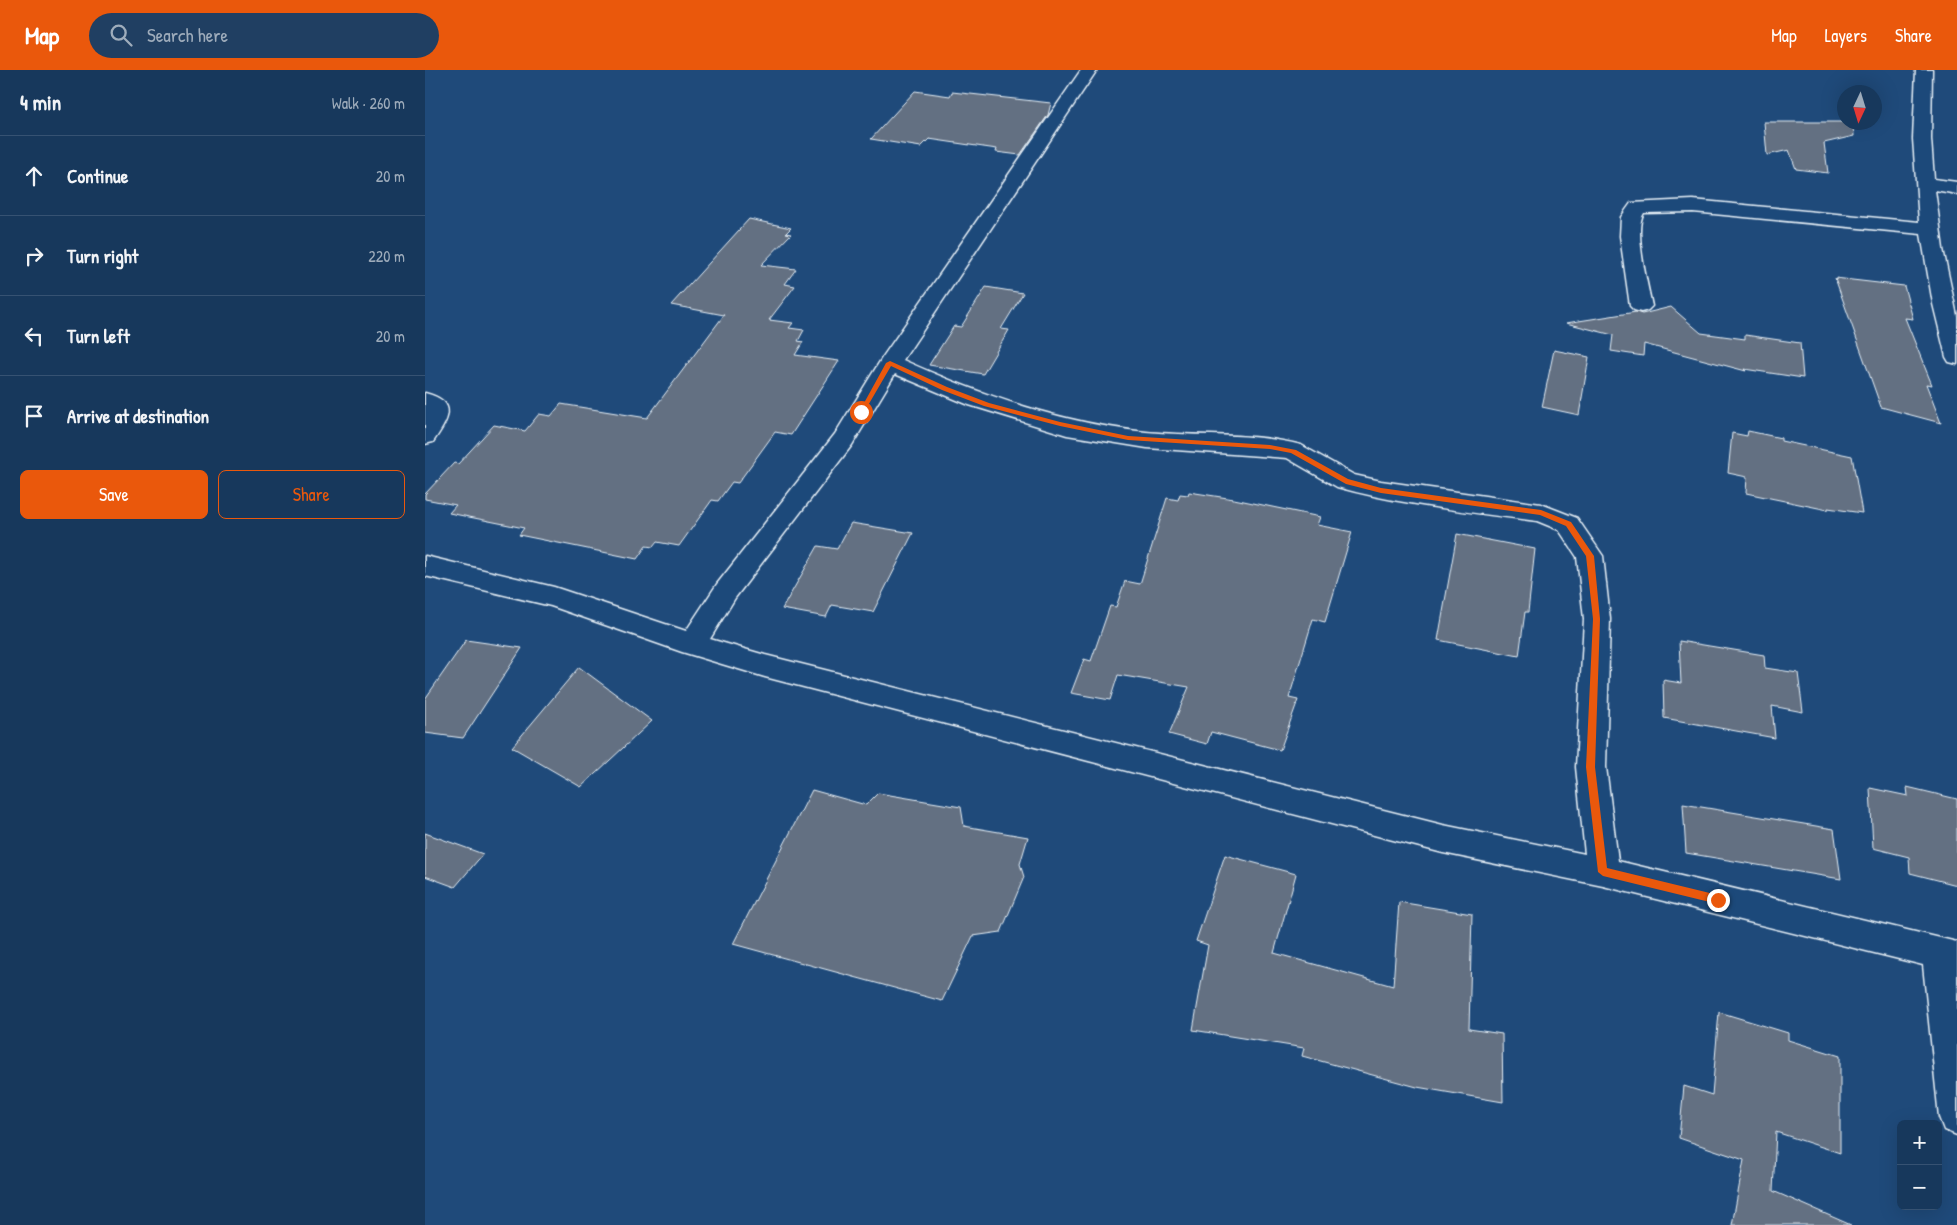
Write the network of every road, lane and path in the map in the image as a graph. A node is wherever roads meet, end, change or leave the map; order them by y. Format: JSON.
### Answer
{"nodes":[{"id":1,"x":1089,"y":70,"type":"edge"},
{"id":2,"x":1924,"y":70,"type":"edge"},
{"id":3,"x":1927,"y":183,"type":"junction"},
{"id":4,"x":1957,"y":188,"type":"edge"},
{"id":5,"x":1931,"y":229,"type":"junction"},
{"id":6,"x":1641,"y":306,"type":"dead end"},
{"id":7,"x":1957,"y":357,"type":"edge"},
{"id":8,"x":890,"y":363,"type":"junction"},
{"id":9,"x":425,"y":400,"type":"edge"},
{"id":10,"x":425,"y":436,"type":"edge"},
{"id":11,"x":427,"y":560,"type":"edge"},
{"id":12,"x":692,"y":644,"type":"junction"},
{"id":13,"x":1603,"y":872,"type":"junction"},
{"id":14,"x":1948,"y":956,"type":"edge"},
{"id":15,"x":1957,"y":1117,"type":"edge"}],
"edges":[{"from":1,"to":8,"type":"street"},
{"from":2,"to":3,"type":"street"},
{"from":3,"to":4,"type":"street"},
{"from":3,"to":5,"type":"street"},
{"from":5,"to":6,"type":"street"},
{"from":5,"to":7,"type":"street"},
{"from":8,"to":12,"type":"street"},
{"from":8,"to":13,"type":"street"},
{"from":9,"to":10,"type":"street"},
{"from":11,"to":12,"type":"street"},
{"from":12,"to":13,"type":"street"},
{"from":13,"to":14,"type":"street"},
{"from":14,"to":15,"type":"street"}]}
